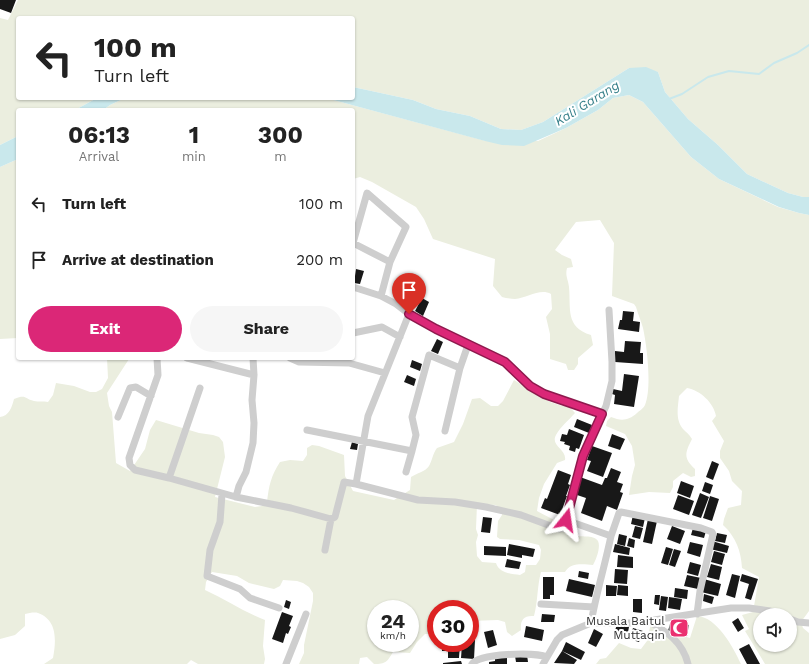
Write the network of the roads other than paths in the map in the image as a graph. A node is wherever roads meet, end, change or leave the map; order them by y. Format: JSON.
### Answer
{"nodes":[{"id":1,"x":355,"y":236,"type":"edge"},
{"id":2,"x":355,"y":244,"type":"edge"},
{"id":3,"x":390,"y":262,"type":"junction"},
{"id":4,"x":355,"y":288,"type":"edge"},
{"id":5,"x":381,"y":296,"type":"junction"},
{"id":6,"x":609,"y":310,"type":"dead end"},
{"id":7,"x":409,"y":314,"type":"junction"},
{"id":8,"x":355,"y":333,"type":"edge"},
{"id":9,"x":400,"y":336,"type":"junction"},
{"id":10,"x":468,"y":345,"type":"junction"},
{"id":11,"x":157,"y":360,"type":"edge"},
{"id":12,"x":195,"y":360,"type":"edge"},
{"id":13,"x":252,"y":360,"type":"edge"},
{"id":14,"x":300,"y":360,"type":"edge"},
{"id":15,"x":349,"y":360,"type":"edge"},
{"id":16,"x":460,"y":368,"type":"junction"},
{"id":17,"x":385,"y":373,"type":"junction"},
{"id":18,"x":254,"y":375,"type":"junction"},
{"id":19,"x":200,"y":388,"type":"dead end"},
{"id":20,"x":151,"y":396,"type":"junction"},
{"id":21,"x":602,"y":414,"type":"junction"},
{"id":22,"x":118,"y":418,"type":"dead end"},
{"id":23,"x":307,"y":430,"type":"dead end"},
{"id":24,"x":445,"y":431,"type":"dead end"},
{"id":25,"x":364,"y":441,"type":"junction"},
{"id":26,"x":412,"y":451,"type":"junction"},
{"id":27,"x":406,"y":472,"type":"dead end"},
{"id":28,"x":169,"y":478,"type":"junction"},
{"id":29,"x":356,"y":484,"type":"junction"},
{"id":30,"x":222,"y":494,"type":"junction"},
{"id":31,"x":236,"y":497,"type":"junction"},
{"id":32,"x":331,"y":520,"type":"junction"},
{"id":33,"x":566,"y":520,"type":"junction"},
{"id":34,"x":611,"y":536,"type":"junction"},
{"id":35,"x":325,"y":550,"type":"dead end"},
{"id":36,"x":541,"y":604,"type":"dead end"},
{"id":37,"x":594,"y":607,"type":"junction"},
{"id":38,"x":279,"y":608,"type":"dead end"},
{"id":39,"x":753,"y":609,"type":"edge"},
{"id":40,"x":306,"y":614,"type":"dead end"},
{"id":41,"x":697,"y":614,"type":"junction"},
{"id":42,"x":648,"y":622,"type":"junction"},
{"id":43,"x":797,"y":622,"type":"edge"},
{"id":44,"x":591,"y":623,"type":"junction"},
{"id":45,"x":809,"y":623,"type":"edge"},
{"id":46,"x":547,"y":657,"type":"junction"},
{"id":47,"x":286,"y":664,"type":"edge"},
{"id":48,"x":472,"y":664,"type":"edge"},
{"id":49,"x":544,"y":664,"type":"edge"},
{"id":50,"x":688,"y":664,"type":"edge"}],
"edges":[{"from":1,"to":3,"type":"street"},
{"from":2,"to":3,"type":"street"},
{"from":3,"to":5,"type":"street"},
{"from":4,"to":5,"type":"street"},
{"from":5,"to":7,"type":"street"},
{"from":6,"to":21,"type":"street"},
{"from":7,"to":9,"type":"street"},
{"from":7,"to":10,"type":"street"},
{"from":8,"to":9,"type":"street"},
{"from":9,"to":17,"type":"street"},
{"from":10,"to":16,"type":"street"},
{"from":10,"to":21,"type":"street"},
{"from":11,"to":20,"type":"street"},
{"from":12,"to":18,"type":"street"},
{"from":13,"to":18,"type":"street"},
{"from":14,"to":15,"type":"street"},
{"from":15,"to":17,"type":"street"},
{"from":16,"to":24,"type":"street"},
{"from":16,"to":26,"type":"street"},
{"from":17,"to":25,"type":"street"},
{"from":18,"to":31,"type":"street"},
{"from":19,"to":28,"type":"street"},
{"from":20,"to":22,"type":"street"},
{"from":20,"to":28,"type":"street"},
{"from":21,"to":33,"type":"street"},
{"from":23,"to":25,"type":"street"},
{"from":25,"to":26,"type":"street"},
{"from":25,"to":29,"type":"street"},
{"from":26,"to":27,"type":"street"},
{"from":28,"to":30,"type":"street"},
{"from":29,"to":32,"type":"street"},
{"from":29,"to":33,"type":"street"},
{"from":30,"to":31,"type":"street"},
{"from":30,"to":38,"type":"street"},
{"from":31,"to":32,"type":"street"},
{"from":32,"to":35,"type":"street"},
{"from":33,"to":34,"type":"street"},
{"from":34,"to":37,"type":"street"},
{"from":34,"to":41,"type":"street"},
{"from":36,"to":37,"type":"street"},
{"from":37,"to":44,"type":"street"},
{"from":39,"to":41,"type":"street"},
{"from":40,"to":47,"type":"street"},
{"from":41,"to":42,"type":"street"},
{"from":42,"to":44,"type":"street"},
{"from":42,"to":50,"type":"street"},
{"from":43,"to":45,"type":"street"},
{"from":44,"to":46,"type":"street"},
{"from":46,"to":48,"type":"street"},
{"from":46,"to":49,"type":"street"}]}
